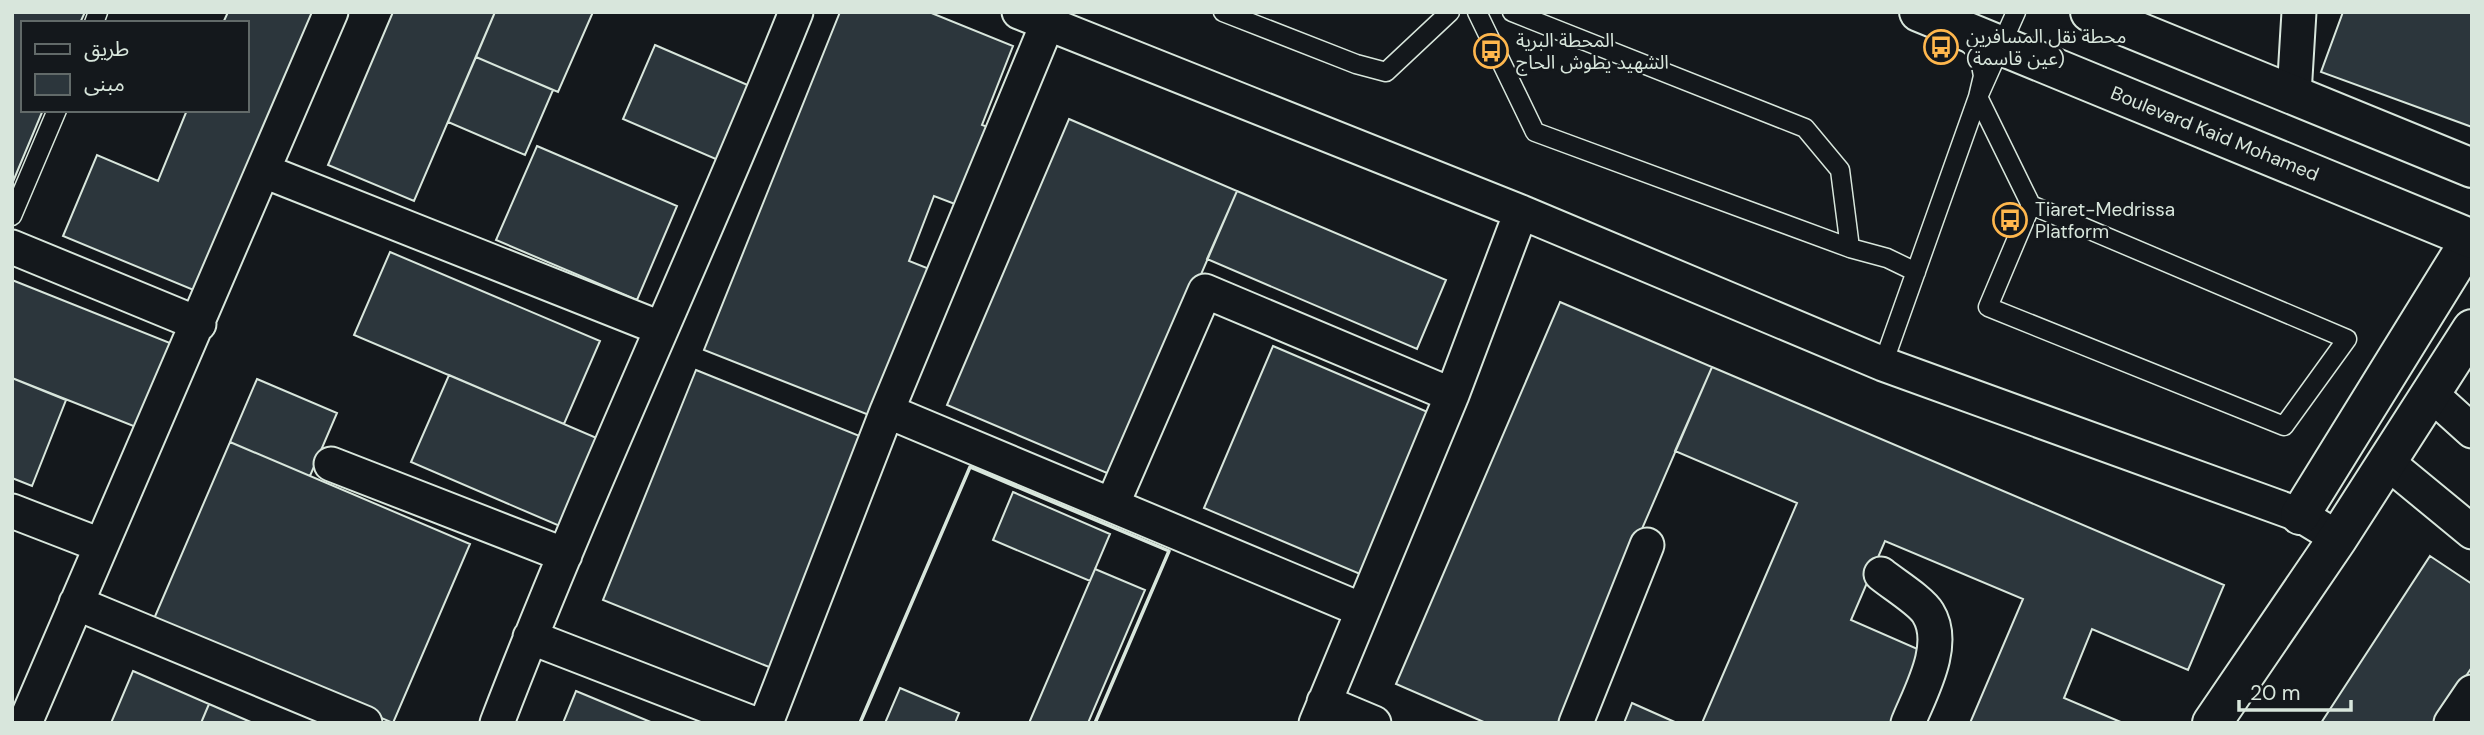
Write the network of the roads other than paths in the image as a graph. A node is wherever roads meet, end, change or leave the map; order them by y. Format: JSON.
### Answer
{"nodes":[{"id":1,"x":331,"y":12,"type":"edge"},
{"id":2,"x":796,"y":12,"type":"edge"},
{"id":3,"x":1223,"y":12,"type":"edge"},
{"id":4,"x":1450,"y":12,"type":"edge"},
{"id":5,"x":1477,"y":12,"type":"edge"},
{"id":6,"x":1512,"y":12,"type":"edge"},
{"id":7,"x":2090,"y":12,"type":"edge"},
{"id":8,"x":2299,"y":12,"type":"edge"},
{"id":9,"x":1033,"y":17,"type":"edge"},
{"id":10,"x":1934,"y":19,"type":"edge"},
{"id":11,"x":2009,"y":29,"type":"edge"},
{"id":12,"x":2294,"y":94,"type":"junction"},
{"id":13,"x":1976,"y":103,"type":"junction"},
{"id":14,"x":56,"y":112,"type":"edge"},
{"id":15,"x":2472,"y":168,"type":"edge"},
{"id":16,"x":264,"y":171,"type":"junction"},
{"id":17,"x":1521,"y":212,"type":"junction"},
{"id":18,"x":2028,"y":212,"type":"junction"},
{"id":19,"x":12,"y":216,"type":"edge"},
{"id":20,"x":2471,"y":238,"type":"edge"},
{"id":21,"x":12,"y":247,"type":"edge"},
{"id":22,"x":1850,"y":248,"type":"junction"},
{"id":23,"x":1916,"y":272,"type":"junction"},
{"id":24,"x":199,"y":324,"type":"junction"},
{"id":25,"x":660,"y":328,"type":"junction"},
{"id":26,"x":2472,"y":329,"type":"edge"},
{"id":27,"x":1883,"y":364,"type":"junction"},
{"id":28,"x":1452,"y":394,"type":"junction"},
{"id":29,"x":2431,"y":394,"type":"junction"},
{"id":30,"x":887,"y":411,"type":"junction"},
{"id":31,"x":2472,"y":431,"type":"edge"},
{"id":32,"x":2387,"y":462,"type":"junction"},
{"id":33,"x":331,"y":464,"type":"dead end"},
{"id":34,"x":1112,"y":505,"type":"junction"},
{"id":35,"x":12,"y":511,"type":"edge"},
{"id":36,"x":2300,"y":515,"type":"junction"},
{"id":37,"x":2472,"y":532,"type":"edge"},
{"id":38,"x":2338,"y":538,"type":"junction"},
{"id":39,"x":100,"y":545,"type":"junction"},
{"id":40,"x":1647,"y":545,"type":"dead end"},
{"id":41,"x":565,"y":555,"type":"junction"},
{"id":42,"x":1881,"y":574,"type":"dead end"},
{"id":43,"x":76,"y":603,"type":"junction"},
{"id":44,"x":1362,"y":610,"type":"junction"},
{"id":45,"x":530,"y":637,"type":"junction"},
{"id":46,"x":2472,"y":692,"type":"edge"},
{"id":47,"x":1320,"y":713,"type":"edge"},
{"id":48,"x":25,"y":723,"type":"edge"},
{"id":49,"x":365,"y":723,"type":"edge"},
{"id":50,"x":497,"y":723,"type":"edge"},
{"id":51,"x":752,"y":723,"type":"edge"},
{"id":52,"x":766,"y":723,"type":"edge"},
{"id":53,"x":1374,"y":723,"type":"edge"},
{"id":54,"x":1576,"y":723,"type":"edge"},
{"id":55,"x":1908,"y":723,"type":"edge"},
{"id":56,"x":2212,"y":723,"type":"edge"},
{"id":57,"x":2451,"y":723,"type":"edge"}],
"edges":[{"from":1,"to":16,"type":"street"},
{"from":2,"to":25,"type":"street"},
{"from":3,"to":4,"type":"lane"},
{"from":5,"to":22,"type":"lane"},
{"from":6,"to":22,"type":"lane"},
{"from":7,"to":12,"type":"main road"},
{"from":8,"to":12,"type":"street"},
{"from":9,"to":17,"type":"street"},
{"from":9,"to":30,"type":"street"},
{"from":10,"to":11,"type":"main road","name":"Boulevard Kaid Mohamed"},
{"from":10,"to":13,"type":"lane"},
{"from":11,"to":13,"type":"lane"},
{"from":11,"to":20,"type":"main road","name":"Boulevard Kaid Mohamed"},
{"from":12,"to":15,"type":"main road"},
{"from":13,"to":18,"type":"lane"},
{"from":13,"to":23,"type":"lane"},
{"from":14,"to":19,"type":"lane"},
{"from":16,"to":24,"type":"street"},
{"from":16,"to":25,"type":"street"},
{"from":17,"to":27,"type":"street"},
{"from":17,"to":28,"type":"street"},
{"from":18,"to":18,"type":"lane"},
{"from":20,"to":36,"type":"main road"},
{"from":21,"to":24,"type":"street"},
{"from":22,"to":23,"type":"lane"},
{"from":23,"to":27,"type":"lane"},
{"from":24,"to":39,"type":"street"},
{"from":25,"to":41,"type":"street"},
{"from":26,"to":29,"type":"main road"},
{"from":27,"to":36,"type":"street"},
{"from":28,"to":34,"type":"street"},
{"from":28,"to":44,"type":"street"},
{"from":29,"to":31,"type":"street"},
{"from":29,"to":32,"type":"main road"},
{"from":30,"to":34,"type":"street"},
{"from":30,"to":52,"type":"street"},
{"from":32,"to":37,"type":"street"},
{"from":32,"to":38,"type":"main road"},
{"from":33,"to":41,"type":"street"},
{"from":34,"to":44,"type":"street"},
{"from":35,"to":39,"type":"street"},
{"from":36,"to":38,"type":"street"},
{"from":38,"to":56,"type":"main road"},
{"from":39,"to":43,"type":"street"},
{"from":40,"to":54,"type":"street"},
{"from":41,"to":45,"type":"street"},
{"from":42,"to":55,"type":"street"},
{"from":43,"to":48,"type":"street"},
{"from":43,"to":49,"type":"street"},
{"from":44,"to":47,"type":"street"},
{"from":45,"to":50,"type":"street"},
{"from":45,"to":51,"type":"street"},
{"from":46,"to":57,"type":"street"},
{"from":47,"to":53,"type":"street"}]}
